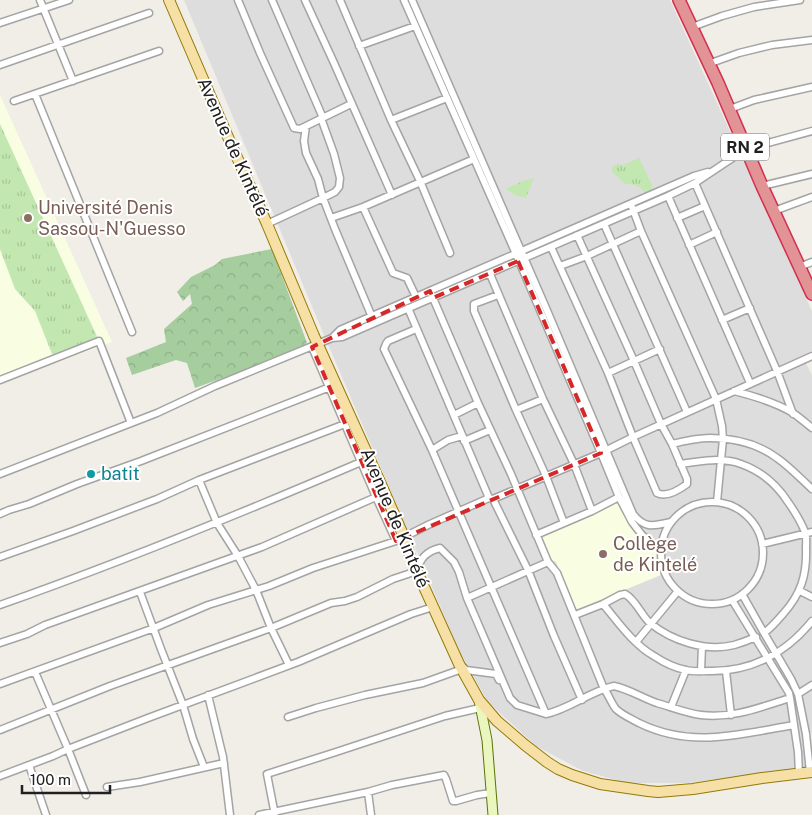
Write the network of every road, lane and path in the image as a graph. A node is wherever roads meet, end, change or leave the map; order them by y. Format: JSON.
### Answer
{"nodes":[{"id":1,"x":40,"y":0,"type":"edge"},
{"id":2,"x":69,"y":0,"type":"edge"},
{"id":3,"x":169,"y":0,"type":"edge"},
{"id":4,"x":238,"y":0,"type":"edge"},
{"id":5,"x":272,"y":0,"type":"edge"},
{"id":6,"x":305,"y":0,"type":"edge"},
{"id":7,"x":340,"y":0,"type":"edge"},
{"id":8,"x":404,"y":0,"type":"edge"},
{"id":9,"x":412,"y":0,"type":"edge"},
{"id":10,"x":679,"y":0,"type":"edge"},
{"id":11,"x":800,"y":0,"type":"edge"},
{"id":12,"x":44,"y":9,"type":"junction"},
{"id":13,"x":148,"y":13,"type":"dead end"},
{"id":14,"x":0,"y":23,"type":"edge"},
{"id":15,"x":415,"y":26,"type":"junction"},
{"id":16,"x":692,"y":28,"type":"junction"},
{"id":17,"x":812,"y":40,"type":"edge"},
{"id":18,"x":59,"y":45,"type":"junction"},
{"id":19,"x":359,"y":46,"type":"junction"},
{"id":20,"x":159,"y":52,"type":"dead end"},
{"id":21,"x":708,"y":64,"type":"junction"},
{"id":22,"x":0,"y":65,"type":"edge"},
{"id":23,"x":73,"y":81,"type":"junction"},
{"id":24,"x":812,"y":87,"type":"edge"},
{"id":25,"x":35,"y":94,"type":"junction"},
{"id":26,"x":447,"y":98,"type":"junction"},
{"id":27,"x":14,"y":101,"type":"dead end"},
{"id":28,"x":351,"y":104,"type":"junction"},
{"id":29,"x":730,"y":109,"type":"junction"},
{"id":30,"x":322,"y":118,"type":"junction"},
{"id":31,"x":391,"y":120,"type":"junction"},
{"id":32,"x":306,"y":126,"type":"junction"},
{"id":33,"x":812,"y":130,"type":"edge"},
{"id":34,"x":746,"y":149,"type":"junction"},
{"id":35,"x":474,"y":159,"type":"junction"},
{"id":36,"x":714,"y":170,"type":"junction"},
{"id":37,"x":812,"y":174,"type":"edge"},
{"id":38,"x":420,"y":181,"type":"junction"},
{"id":39,"x":696,"y":183,"type":"junction"},
{"id":40,"x":762,"y":186,"type":"junction"},
{"id":41,"x":392,"y":195,"type":"junction"},
{"id":42,"x":668,"y":196,"type":"junction"},
{"id":43,"x":812,"y":197,"type":"edge"},
{"id":44,"x":323,"y":198,"type":"junction"},
{"id":45,"x":631,"y":204,"type":"junction"},
{"id":46,"x":705,"y":206,"type":"junction"},
{"id":47,"x":363,"y":207,"type":"junction"},
{"id":48,"x":633,"y":211,"type":"junction"},
{"id":49,"x":774,"y":211,"type":"junction"},
{"id":50,"x":332,"y":218,"type":"junction"},
{"id":51,"x":678,"y":218,"type":"junction"},
{"id":52,"x":267,"y":224,"type":"junction"},
{"id":53,"x":604,"y":224,"type":"junction"},
{"id":54,"x":641,"y":231,"type":"junction"},
{"id":55,"x":717,"y":232,"type":"junction"},
{"id":56,"x":577,"y":235,"type":"junction"},
{"id":57,"x":614,"y":244,"type":"junction"},
{"id":58,"x":689,"y":245,"type":"junction"},
{"id":59,"x":551,"y":247,"type":"junction"},
{"id":60,"x":519,"y":253,"type":"junction"},
{"id":61,"x":450,"y":254,"type":"dead end"},
{"id":62,"x":587,"y":256,"type":"junction"},
{"id":63,"x":522,"y":260,"type":"junction"},
{"id":64,"x":812,"y":262,"type":"edge"},
{"id":65,"x":560,"y":266,"type":"junction"},
{"id":66,"x":799,"y":267,"type":"junction"},
{"id":67,"x":490,"y":274,"type":"junction"},
{"id":68,"x":432,"y":294,"type":"junction"},
{"id":69,"x":812,"y":294,"type":"edge"},
{"id":70,"x":498,"y":295,"type":"junction"},
{"id":71,"x":416,"y":297,"type":"junction"},
{"id":72,"x":408,"y":308,"type":"junction"},
{"id":73,"x":750,"y":308,"type":"junction"},
{"id":74,"x":372,"y":317,"type":"junction"},
{"id":75,"x":722,"y":320,"type":"junction"},
{"id":76,"x":416,"y":329,"type":"junction"},
{"id":77,"x":132,"y":332,"type":"dead end"},
{"id":78,"x":332,"y":338,"type":"junction"},
{"id":79,"x":315,"y":345,"type":"junction"},
{"id":80,"x":660,"y":349,"type":"junction"},
{"id":81,"x":812,"y":356,"type":"edge"},
{"id":82,"x":634,"y":361,"type":"junction"},
{"id":83,"x":777,"y":371,"type":"junction"},
{"id":84,"x":608,"y":373,"type":"junction"},
{"id":85,"x":0,"y":380,"type":"edge"},
{"id":86,"x":750,"y":383,"type":"junction"},
{"id":87,"x":330,"y":387,"type":"junction"},
{"id":88,"x":734,"y":391,"type":"junction"},
{"id":89,"x":543,"y":399,"type":"junction"},
{"id":90,"x":716,"y":399,"type":"junction"},
{"id":91,"x":478,"y":403,"type":"junction"},
{"id":92,"x":516,"y":410,"type":"junction"},
{"id":93,"x":687,"y":412,"type":"junction"},
{"id":94,"x":454,"y":414,"type":"junction"},
{"id":95,"x":793,"y":414,"type":"junction"},
{"id":96,"x":131,"y":423,"type":"junction"},
{"id":97,"x":345,"y":424,"type":"junction"},
{"id":98,"x":661,"y":424,"type":"junction"},
{"id":99,"x":812,"y":428,"type":"edge"},
{"id":100,"x":490,"y":430,"type":"junction"},
{"id":101,"x":632,"y":437,"type":"junction"},
{"id":102,"x":463,"y":438,"type":"junction"},
{"id":103,"x":723,"y":439,"type":"junction"},
{"id":104,"x":672,"y":444,"type":"junction"},
{"id":105,"x":432,"y":450,"type":"junction"},
{"id":106,"x":603,"y":452,"type":"junction"},
{"id":107,"x":721,"y":460,"type":"junction"},
{"id":108,"x":361,"y":462,"type":"junction"},
{"id":109,"x":574,"y":464,"type":"junction"},
{"id":110,"x":680,"y":464,"type":"junction"},
{"id":111,"x":0,"y":474,"type":"edge"},
{"id":112,"x":546,"y":476,"type":"junction"},
{"id":113,"x":199,"y":480,"type":"junction"},
{"id":114,"x":516,"y":488,"type":"junction"},
{"id":115,"x":812,"y":489,"type":"edge"},
{"id":116,"x":376,"y":497,"type":"junction"},
{"id":117,"x":619,"y":497,"type":"junction"},
{"id":118,"x":491,"y":499,"type":"junction"},
{"id":119,"x":718,"y":502,"type":"junction"},
{"id":120,"x":592,"y":511,"type":"junction"},
{"id":121,"x":459,"y":512,"type":"junction"},
{"id":122,"x":0,"y":514,"type":"edge"},
{"id":123,"x":671,"y":522,"type":"junction"},
{"id":124,"x":218,"y":523,"type":"junction"},
{"id":125,"x":564,"y":523,"type":"junction"},
{"id":126,"x":809,"y":533,"type":"edge"},
{"id":127,"x":536,"y":535,"type":"junction"},
{"id":128,"x":400,"y":539,"type":"junction"},
{"id":129,"x":762,"y":544,"type":"junction"},
{"id":130,"x":661,"y":547,"type":"junction"},
{"id":131,"x":238,"y":556,"type":"junction"},
{"id":132,"x":0,"y":557,"type":"edge"},
{"id":133,"x":548,"y":562,"type":"junction"},
{"id":134,"x":528,"y":570,"type":"junction"},
{"id":135,"x":417,"y":571,"type":"junction"},
{"id":136,"x":492,"y":587,"type":"junction"},
{"id":137,"x":256,"y":590,"type":"junction"},
{"id":138,"x":678,"y":591,"type":"junction"},
{"id":139,"x":800,"y":591,"type":"junction"},
{"id":140,"x":140,"y":592,"type":"junction"},
{"id":141,"x":742,"y":594,"type":"junction"},
{"id":142,"x":812,"y":597,"type":"edge"},
{"id":143,"x":468,"y":598,"type":"junction"},
{"id":144,"x":732,"y":600,"type":"junction"},
{"id":145,"x":603,"y":604,"type":"junction"},
{"id":146,"x":0,"y":605,"type":"edge"},
{"id":147,"x":433,"y":607,"type":"junction"},
{"id":148,"x":575,"y":615,"type":"junction"},
{"id":149,"x":812,"y":621,"type":"edge"},
{"id":150,"x":651,"y":624,"type":"junction"},
{"id":151,"x":154,"y":628,"type":"junction"},
{"id":152,"x":271,"y":628,"type":"junction"},
{"id":153,"x":764,"y":633,"type":"junction"},
{"id":154,"x":756,"y":637,"type":"junction"},
{"id":155,"x":636,"y":642,"type":"junction"},
{"id":156,"x":0,"y":643,"type":"edge"},
{"id":157,"x":702,"y":646,"type":"junction"},
{"id":158,"x":776,"y":654,"type":"junction"},
{"id":159,"x":768,"y":658,"type":"junction"},
{"id":160,"x":167,"y":665,"type":"junction"},
{"id":161,"x":289,"y":665,"type":"junction"},
{"id":162,"x":460,"y":666,"type":"junction"},
{"id":163,"x":686,"y":670,"type":"junction"},
{"id":164,"x":701,"y":671,"type":"junction"},
{"id":165,"x":34,"y":672,"type":"junction"},
{"id":166,"x":726,"y":672,"type":"junction"},
{"id":167,"x":0,"y":684,"type":"edge"},
{"id":168,"x":812,"y":685,"type":"edge"},
{"id":169,"x":604,"y":689,"type":"junction"},
{"id":170,"x":798,"y":694,"type":"junction"},
{"id":171,"x":208,"y":695,"type":"junction"},
{"id":172,"x":510,"y":698,"type":"junction"},
{"id":173,"x":790,"y":698,"type":"junction"},
{"id":174,"x":582,"y":700,"type":"junction"},
{"id":175,"x":479,"y":704,"type":"junction"},
{"id":176,"x":184,"y":705,"type":"junction"},
{"id":177,"x":671,"y":707,"type":"junction"},
{"id":178,"x":51,"y":710,"type":"junction"},
{"id":179,"x":546,"y":714,"type":"junction"},
{"id":180,"x":731,"y":715,"type":"junction"},
{"id":181,"x":288,"y":717,"type":"dead end"},
{"id":182,"x":794,"y":725,"type":"junction"},
{"id":183,"x":0,"y":730,"type":"edge"},
{"id":184,"x":68,"y":749,"type":"junction"},
{"id":185,"x":224,"y":763,"type":"junction"},
{"id":186,"x":29,"y":765,"type":"junction"},
{"id":187,"x":204,"y":766,"type":"junction"},
{"id":188,"x":811,"y":772,"type":"edge"},
{"id":189,"x":799,"y":774,"type":"junction"},
{"id":190,"x":0,"y":776,"type":"edge"},
{"id":191,"x":107,"y":787,"type":"dead end"},
{"id":192,"x":368,"y":792,"type":"junction"},
{"id":193,"x":491,"y":793,"type":"junction"},
{"id":194,"x":86,"y":796,"type":"dead end"},
{"id":195,"x":275,"y":814,"type":"edge"},
{"id":196,"x":46,"y":815,"type":"edge"},
{"id":197,"x":230,"y":815,"type":"edge"},
{"id":198,"x":259,"y":815,"type":"edge"},
{"id":199,"x":371,"y":815,"type":"edge"},
{"id":200,"x":493,"y":815,"type":"edge"}],
"edges":[{"from":1,"to":12,"type":"street"},
{"from":2,"to":12,"type":"street"},
{"from":3,"to":52,"type":"main road","name":"Avenue de Kintélé"},
{"from":4,"to":32,"type":"street"},
{"from":5,"to":30,"type":"street"},
{"from":6,"to":28,"type":"street"},
{"from":7,"to":19,"type":"street"},
{"from":8,"to":15,"type":"street"},
{"from":9,"to":60,"type":"street"},
{"from":10,"to":16,"type":"highway","number":"RN 2"},
{"from":11,"to":16,"type":"street"},
{"from":12,"to":14,"type":"street"},
{"from":12,"to":18,"type":"street"},
{"from":13,"to":18,"type":"street"},
{"from":15,"to":19,"type":"street"},
{"from":15,"to":26,"type":"street"},
{"from":16,"to":21,"type":"highway","number":"RN 2"},
{"from":17,"to":21,"type":"street"},
{"from":18,"to":22,"type":"street"},
{"from":18,"to":23,"type":"street"},
{"from":19,"to":31,"type":"street"},
{"from":20,"to":23,"type":"street"},
{"from":21,"to":29,"type":"highway","number":"RN 2"},
{"from":23,"to":25,"type":"street"},
{"from":24,"to":29,"type":"street"},
{"from":25,"to":27,"type":"street"},
{"from":25,"to":77,"type":"street"},
{"from":26,"to":31,"type":"street"},
{"from":26,"to":35,"type":"street"},
{"from":28,"to":30,"type":"street"},
{"from":28,"to":41,"type":"street"},
{"from":29,"to":34,"type":"highway","number":"RN 2"},
{"from":30,"to":32,"type":"street"},
{"from":30,"to":44,"type":"street"},
{"from":31,"to":38,"type":"street"},
{"from":32,"to":44,"type":"street"},
{"from":33,"to":34,"type":"street"},
{"from":34,"to":36,"type":"street"},
{"from":34,"to":40,"type":"highway","number":"RN 2"},
{"from":35,"to":38,"type":"street"},
{"from":35,"to":60,"type":"street"},
{"from":36,"to":39,"type":"street"},
{"from":36,"to":45,"type":"street"},
{"from":37,"to":40,"type":"street"},
{"from":38,"to":41,"type":"street"},
{"from":38,"to":61,"type":"street"},
{"from":39,"to":42,"type":"street"},
{"from":39,"to":46,"type":"street"},
{"from":40,"to":49,"type":"highway","number":"RN 2"},
{"from":41,"to":47,"type":"street"},
{"from":42,"to":48,"type":"street"},
{"from":42,"to":51,"type":"street"},
{"from":43,"to":49,"type":"street"},
{"from":44,"to":50,"type":"street"},
{"from":44,"to":52,"type":"street"},
{"from":45,"to":48,"type":"street"},
{"from":45,"to":60,"type":"street"},
{"from":46,"to":51,"type":"street"},
{"from":46,"to":55,"type":"street"},
{"from":47,"to":50,"type":"street"},
{"from":47,"to":71,"type":"street"},
{"from":48,"to":53,"type":"street"},
{"from":48,"to":54,"type":"street"},
{"from":49,"to":66,"type":"highway","number":"RN 2"},
{"from":50,"to":74,"type":"street"},
{"from":51,"to":58,"type":"street"},
{"from":52,"to":79,"type":"main road","name":"Avenue de Kintélé"},
{"from":53,"to":56,"type":"street"},
{"from":53,"to":57,"type":"street"},
{"from":54,"to":57,"type":"street"},
{"from":54,"to":90,"type":"street"},
{"from":55,"to":58,"type":"street"},
{"from":55,"to":73,"type":"street"},
{"from":56,"to":59,"type":"street"},
{"from":56,"to":62,"type":"street"},
{"from":57,"to":62,"type":"street"},
{"from":57,"to":80,"type":"street"},
{"from":58,"to":75,"type":"street"},
{"from":59,"to":63,"type":"street"},
{"from":59,"to":65,"type":"street"},
{"from":60,"to":63,"type":"street"},
{"from":60,"to":68,"type":"street"},
{"from":62,"to":65,"type":"street"},
{"from":62,"to":82,"type":"street"},
{"from":63,"to":67,"type":"street"},
{"from":63,"to":106,"type":"street"},
{"from":64,"to":66,"type":"street"},
{"from":65,"to":84,"type":"street"},
{"from":66,"to":69,"type":"highway","number":"RN 2"},
{"from":67,"to":68,"type":"street"},
{"from":67,"to":70,"type":"street"},
{"from":68,"to":71,"type":"street"},
{"from":68,"to":72,"type":"street"},
{"from":68,"to":91,"type":"street"},
{"from":70,"to":89,"type":"street"},
{"from":70,"to":92,"type":"street"},
{"from":71,"to":74,"type":"street"},
{"from":72,"to":76,"type":"street"},
{"from":72,"to":78,"type":"street"},
{"from":73,"to":75,"type":"street"},
{"from":73,"to":83,"type":"street"},
{"from":74,"to":78,"type":"street"},
{"from":75,"to":86,"type":"street"},
{"from":76,"to":94,"type":"street"},
{"from":76,"to":105,"type":"street"},
{"from":78,"to":79,"type":"street"},
{"from":79,"to":87,"type":"street"},
{"from":79,"to":96,"type":"street"},
{"from":79,"to":128,"type":"main road","name":"Avenue de Kintélé"},
{"from":80,"to":82,"type":"street"},
{"from":80,"to":93,"type":"street"},
{"from":81,"to":83,"type":"street"},
{"from":82,"to":84,"type":"street"},
{"from":82,"to":98,"type":"street"},
{"from":83,"to":86,"type":"street"},
{"from":83,"to":95,"type":"street"},
{"from":84,"to":101,"type":"street"},
{"from":85,"to":96,"type":"street"},
{"from":86,"to":88,"type":"street"},
{"from":87,"to":97,"type":"street"},
{"from":87,"to":122,"type":"street"},
{"from":88,"to":90,"type":"street"},
{"from":88,"to":95,"type":"street"},
{"from":89,"to":92,"type":"street"},
{"from":89,"to":109,"type":"street"},
{"from":90,"to":93,"type":"street"},
{"from":90,"to":103,"type":"street"},
{"from":91,"to":94,"type":"street"},
{"from":91,"to":100,"type":"street"},
{"from":92,"to":112,"type":"street"},
{"from":93,"to":98,"type":"street"},
{"from":94,"to":102,"type":"street"},
{"from":95,"to":99,"type":"street"},
{"from":96,"to":111,"type":"street"},
{"from":97,"to":108,"type":"street"},
{"from":97,"to":113,"type":"street"},
{"from":98,"to":101,"type":"street"},
{"from":98,"to":104,"type":"street"},
{"from":100,"to":102,"type":"street"},
{"from":100,"to":114,"type":"street"},
{"from":101,"to":106,"type":"street"},
{"from":101,"to":110,"type":"street"},
{"from":102,"to":105,"type":"street"},
{"from":102,"to":118,"type":"street"},
{"from":103,"to":104,"type":"street"},
{"from":103,"to":107,"type":"street"},
{"from":103,"to":115,"type":"street"},
{"from":104,"to":110,"type":"street"},
{"from":105,"to":121,"type":"street"},
{"from":106,"to":109,"type":"street"},
{"from":106,"to":117,"type":"street"},
{"from":106,"to":123,"type":"street"},
{"from":107,"to":110,"type":"street"},
{"from":107,"to":119,"type":"street"},
{"from":107,"to":126,"type":"street"},
{"from":108,"to":116,"type":"street"},
{"from":108,"to":124,"type":"street"},
{"from":109,"to":112,"type":"street"},
{"from":109,"to":120,"type":"street"},
{"from":112,"to":114,"type":"street"},
{"from":112,"to":125,"type":"street"},
{"from":113,"to":124,"type":"street"},
{"from":113,"to":132,"type":"street"},
{"from":114,"to":118,"type":"street"},
{"from":114,"to":127,"type":"street"},
{"from":116,"to":128,"type":"street"},
{"from":116,"to":131,"type":"street"},
{"from":117,"to":120,"type":"street"},
{"from":117,"to":130,"type":"street"},
{"from":118,"to":121,"type":"street"},
{"from":118,"to":134,"type":"street"},
{"from":119,"to":123,"type":"street"},
{"from":119,"to":129,"type":"street"},
{"from":120,"to":125,"type":"street"},
{"from":121,"to":128,"type":"street"},
{"from":121,"to":136,"type":"street"},
{"from":123,"to":130,"type":"street"},
{"from":124,"to":131,"type":"street"},
{"from":124,"to":146,"type":"street"},
{"from":125,"to":127,"type":"street"},
{"from":126,"to":129,"type":"street"},
{"from":126,"to":139,"type":"street"},
{"from":127,"to":133,"type":"street"},
{"from":128,"to":135,"type":"main road","name":"Avenue de Kintélé"},
{"from":128,"to":137,"type":"street"},
{"from":129,"to":141,"type":"street"},
{"from":130,"to":138,"type":"street"},
{"from":131,"to":137,"type":"street"},
{"from":131,"to":140,"type":"street"},
{"from":133,"to":134,"type":"street"},
{"from":133,"to":148,"type":"street"},
{"from":134,"to":136,"type":"street"},
{"from":134,"to":174,"type":"street"},
{"from":135,"to":143,"type":"street"},
{"from":135,"to":147,"type":"main road","name":"Avenue de Kintélé"},
{"from":135,"to":152,"type":"street"},
{"from":136,"to":143,"type":"street"},
{"from":136,"to":179,"type":"street"},
{"from":137,"to":151,"type":"street"},
{"from":137,"to":152,"type":"street"},
{"from":138,"to":144,"type":"street"},
{"from":138,"to":150,"type":"street"},
{"from":139,"to":142,"type":"street"},
{"from":139,"to":153,"type":"street"},
{"from":140,"to":151,"type":"street"},
{"from":140,"to":156,"type":"street"},
{"from":141,"to":144,"type":"street"},
{"from":141,"to":153,"type":"street"},
{"from":143,"to":172,"type":"street"},
{"from":144,"to":154,"type":"street"},
{"from":145,"to":148,"type":"street"},
{"from":145,"to":150,"type":"street"},
{"from":145,"to":155,"type":"street"},
{"from":147,"to":161,"type":"street"},
{"from":147,"to":162,"type":"main road","name":"Avenue de Kintélé"},
{"from":148,"to":169,"type":"street"},
{"from":149,"to":158,"type":"street"},
{"from":150,"to":155,"type":"street"},
{"from":150,"to":157,"type":"street"},
{"from":151,"to":160,"type":"street"},
{"from":151,"to":165,"type":"street"},
{"from":152,"to":160,"type":"street"},
{"from":152,"to":161,"type":"street"},
{"from":153,"to":158,"type":"street"},
{"from":154,"to":157,"type":"street"},
{"from":154,"to":159,"type":"street"},
{"from":155,"to":163,"type":"street"},
{"from":157,"to":164,"type":"street"},
{"from":158,"to":159,"type":"street"},
{"from":158,"to":170,"type":"street"},
{"from":159,"to":166,"type":"street"},
{"from":159,"to":173,"type":"street"},
{"from":160,"to":176,"type":"street"},
{"from":160,"to":178,"type":"street"},
{"from":161,"to":171,"type":"street"},
{"from":162,"to":172,"type":"street"},
{"from":162,"to":175,"type":"main road","name":"Avenue de Kintélé"},
{"from":162,"to":181,"type":"street"},
{"from":163,"to":164,"type":"street"},
{"from":163,"to":177,"type":"street"},
{"from":164,"to":166,"type":"street"},
{"from":165,"to":167,"type":"street"},
{"from":165,"to":178,"type":"street"},
{"from":166,"to":180,"type":"street"},
{"from":168,"to":170,"type":"street"},
{"from":169,"to":174,"type":"street"},
{"from":169,"to":177,"type":"street"},
{"from":169,"to":182,"type":"street"},
{"from":170,"to":188,"type":"street"},
{"from":171,"to":176,"type":"street"},
{"from":171,"to":185,"type":"street"},
{"from":172,"to":179,"type":"street"},
{"from":173,"to":180,"type":"street"},
{"from":173,"to":182,"type":"street"},
{"from":174,"to":179,"type":"street"},
{"from":175,"to":189,"type":"main road","name":"Avenue de Kintélé"},
{"from":175,"to":193,"type":"street"},
{"from":175,"to":195,"type":"street"},
{"from":176,"to":184,"type":"street"},
{"from":176,"to":187,"type":"street"},
{"from":177,"to":180,"type":"street"},
{"from":178,"to":183,"type":"street"},
{"from":178,"to":184,"type":"street"},
{"from":182,"to":189,"type":"street"},
{"from":184,"to":186,"type":"street"},
{"from":184,"to":194,"type":"street"},
{"from":185,"to":187,"type":"street"},
{"from":185,"to":197,"type":"street"},
{"from":186,"to":190,"type":"street"},
{"from":186,"to":196,"type":"street"},
{"from":187,"to":191,"type":"street"},
{"from":188,"to":189,"type":"main road","name":"Avenue de Kintélé"},
{"from":192,"to":193,"type":"street"},
{"from":192,"to":195,"type":"street"},
{"from":192,"to":199,"type":"street"},
{"from":193,"to":200,"type":"street"},
{"from":195,"to":198,"type":"street"}]}
